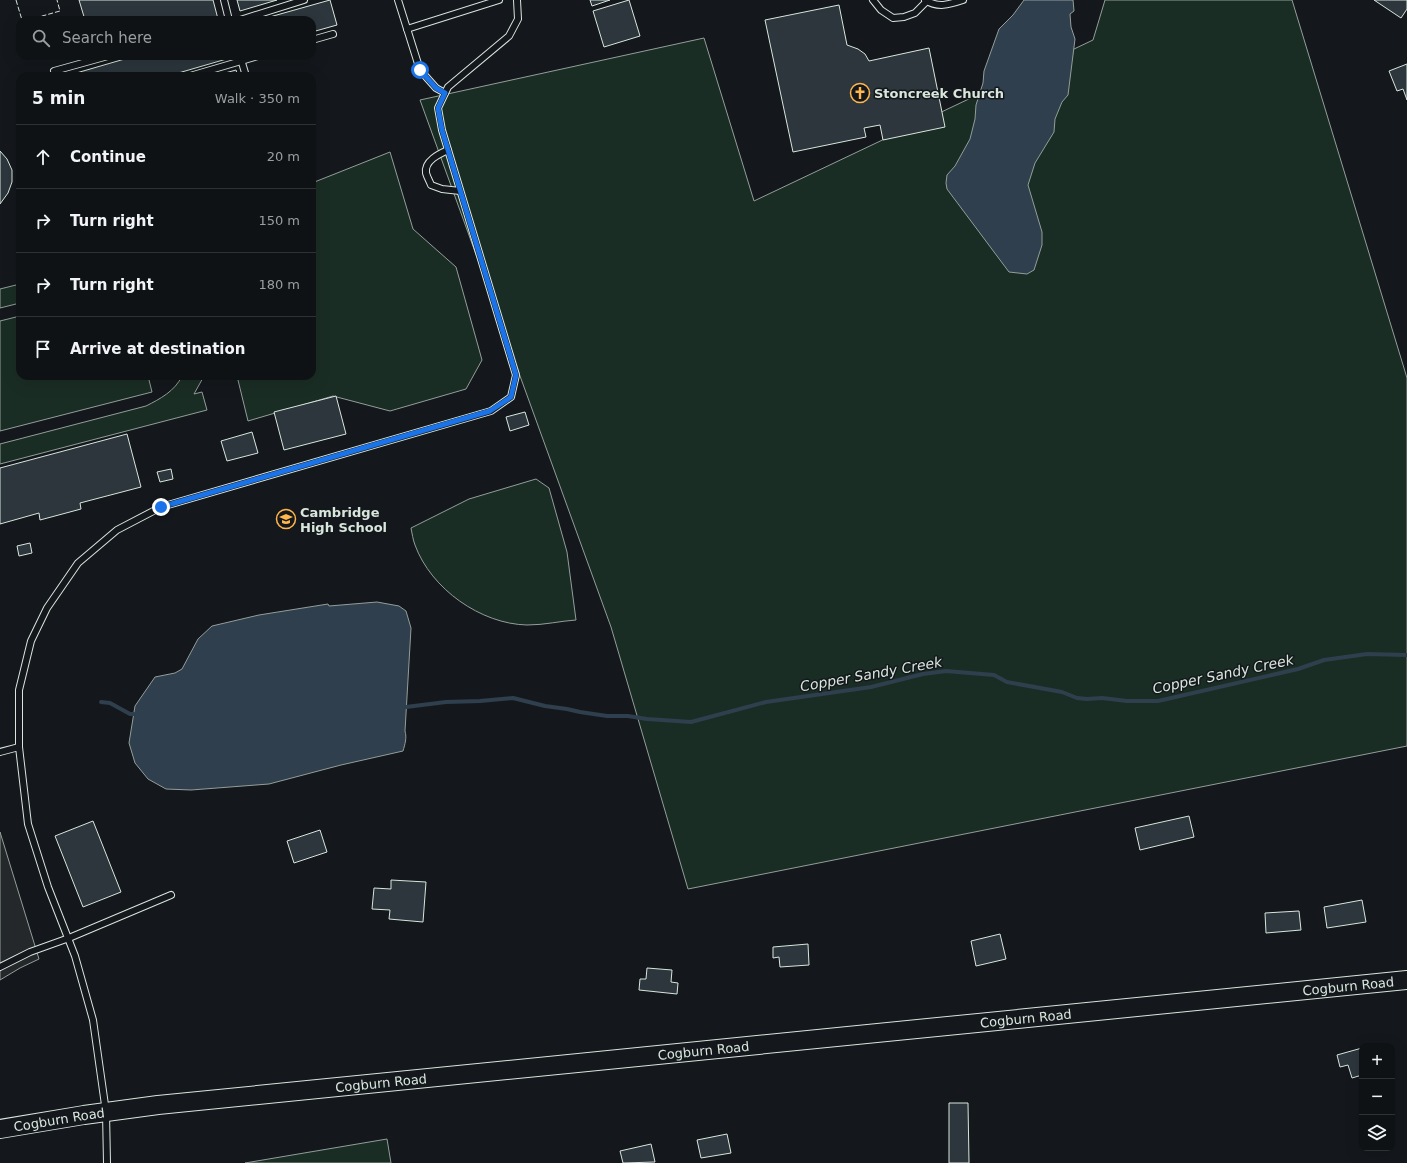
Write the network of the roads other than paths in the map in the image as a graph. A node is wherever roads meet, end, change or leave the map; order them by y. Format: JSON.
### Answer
{"nodes":[{"id":1,"x":224,"y":0,"type":"edge"},
{"id":2,"x":304,"y":0,"type":"edge"},
{"id":3,"x":398,"y":0,"type":"edge"},
{"id":4,"x":499,"y":0,"type":"edge"},
{"id":5,"x":516,"y":0,"type":"edge"},
{"id":6,"x":874,"y":0,"type":"edge"},
{"id":7,"x":962,"y":0,"type":"edge"},
{"id":8,"x":926,"y":1,"type":"edge"},
{"id":9,"x":228,"y":16,"type":"edge"},
{"id":10,"x":253,"y":16,"type":"edge"},
{"id":11,"x":407,"y":29,"type":"junction"},
{"id":12,"x":333,"y":34,"type":"dead end"},
{"id":13,"x":316,"y":39,"type":"edge"},
{"id":14,"x":94,"y":60,"type":"edge"},
{"id":15,"x":235,"y":60,"type":"edge"},
{"id":16,"x":242,"y":60,"type":"edge"},
{"id":17,"x":54,"y":72,"type":"edge"},
{"id":18,"x":201,"y":72,"type":"edge"},
{"id":19,"x":245,"y":72,"type":"edge"},
{"id":20,"x":445,"y":93,"type":"junction"},
{"id":21,"x":448,"y":150,"type":"junction"},
{"id":22,"x":460,"y":191,"type":"junction"},
{"id":23,"x":19,"y":747,"type":"junction"},
{"id":24,"x":0,"y":752,"type":"edge"},
{"id":25,"x":171,"y":895,"type":"dead end"},
{"id":26,"x":69,"y":938,"type":"junction"},
{"id":27,"x":0,"y":967,"type":"edge"},
{"id":28,"x":1407,"y":980,"type":"edge"},
{"id":29,"x":106,"y":1112,"type":"junction"},
{"id":30,"x":0,"y":1129,"type":"edge"},
{"id":31,"x":107,"y":1163,"type":"edge"}],
"edges":[{"from":1,"to":9,"type":"lane"},
{"from":2,"to":10,"type":"lane"},
{"from":3,"to":11,"type":"lane"},
{"from":4,"to":11,"type":"lane"},
{"from":5,"to":20,"type":"lane"},
{"from":6,"to":8,"type":"lane"},
{"from":7,"to":8,"type":"lane"},
{"from":11,"to":20,"type":"lane"},
{"from":12,"to":13,"type":"lane"},
{"from":14,"to":17,"type":"lane"},
{"from":15,"to":18,"type":"lane"},
{"from":16,"to":19,"type":"lane"},
{"from":20,"to":21,"type":"lane"},
{"from":21,"to":22,"type":"lane"},
{"from":21,"to":22,"type":"lane"},
{"from":22,"to":23,"type":"lane"},
{"from":23,"to":24,"type":"lane"},
{"from":23,"to":26,"type":"lane"},
{"from":25,"to":26,"type":"lane"},
{"from":26,"to":27,"type":"lane"},
{"from":26,"to":29,"type":"lane"},
{"from":28,"to":29,"type":"street","name":"Cogburn Road"},
{"from":29,"to":30,"type":"street","name":"Cogburn Road"},
{"from":29,"to":31,"type":"lane"}]}
